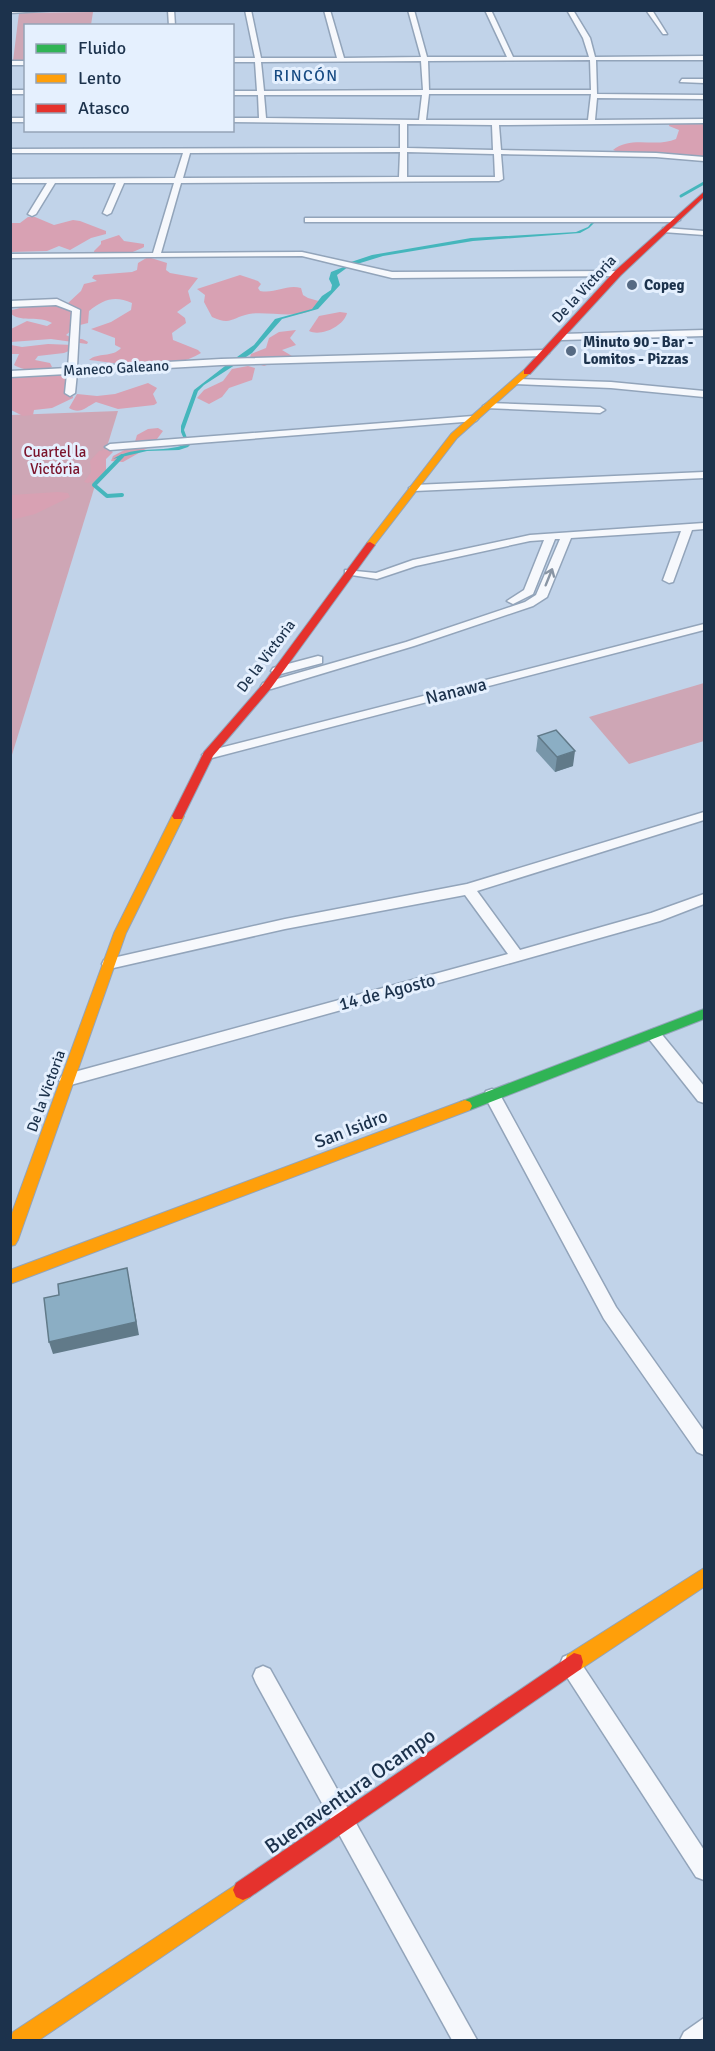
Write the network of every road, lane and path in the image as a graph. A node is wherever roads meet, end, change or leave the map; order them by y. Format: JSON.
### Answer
{"nodes":[{"id":1,"x":55,"y":10,"type":"edge"},
{"id":2,"x":248,"y":10,"type":"edge"},
{"id":3,"x":327,"y":10,"type":"edge"},
{"id":4,"x":411,"y":10,"type":"edge"},
{"id":5,"x":488,"y":10,"type":"edge"},
{"id":6,"x":570,"y":10,"type":"edge"},
{"id":7,"x":650,"y":10,"type":"edge"},
{"id":8,"x":10,"y":11,"type":"edge"},
{"id":9,"x":665,"y":33,"type":"dead end"},
{"id":10,"x":595,"y":58,"type":"junction"},
{"id":11,"x":705,"y":58,"type":"edge"},
{"id":12,"x":258,"y":59,"type":"junction"},
{"id":13,"x":511,"y":59,"type":"junction"},
{"id":14,"x":234,"y":60,"type":"edge"},
{"id":15,"x":341,"y":60,"type":"junction"},
{"id":16,"x":426,"y":60,"type":"junction"},
{"id":17,"x":682,"y":81,"type":"dead end"},
{"id":18,"x":705,"y":81,"type":"edge"},
{"id":19,"x":234,"y":93,"type":"edge"},
{"id":20,"x":261,"y":93,"type":"junction"},
{"id":21,"x":428,"y":93,"type":"junction"},
{"id":22,"x":594,"y":94,"type":"junction"},
{"id":23,"x":705,"y":97,"type":"edge"},
{"id":24,"x":234,"y":120,"type":"edge"},
{"id":25,"x":263,"y":120,"type":"junction"},
{"id":26,"x":705,"y":121,"type":"edge"},
{"id":27,"x":404,"y":122,"type":"junction"},
{"id":28,"x":422,"y":122,"type":"junction"},
{"id":29,"x":591,"y":122,"type":"junction"},
{"id":30,"x":495,"y":123,"type":"junction"},
{"id":31,"x":405,"y":150,"type":"junction"},
{"id":32,"x":10,"y":151,"type":"edge"},
{"id":33,"x":187,"y":151,"type":"junction"},
{"id":34,"x":498,"y":153,"type":"junction"},
{"id":35,"x":705,"y":159,"type":"edge"},
{"id":36,"x":180,"y":179,"type":"junction"},
{"id":37,"x":403,"y":180,"type":"junction"},
{"id":38,"x":11,"y":181,"type":"edge"},
{"id":39,"x":52,"y":181,"type":"junction"},
{"id":40,"x":121,"y":181,"type":"junction"},
{"id":41,"x":705,"y":194,"type":"edge"},
{"id":42,"x":107,"y":213,"type":"dead end"},
{"id":43,"x":32,"y":214,"type":"dead end"},
{"id":44,"x":308,"y":220,"type":"dead end"},
{"id":45,"x":671,"y":225,"type":"junction"},
{"id":46,"x":705,"y":233,"type":"edge"},
{"id":47,"x":156,"y":255,"type":"junction"},
{"id":48,"x":10,"y":256,"type":"edge"},
{"id":49,"x":618,"y":273,"type":"junction"},
{"id":50,"x":10,"y":304,"type":"edge"},
{"id":51,"x":705,"y":333,"type":"edge"},
{"id":52,"x":562,"y":337,"type":"junction"},
{"id":53,"x":544,"y":353,"type":"junction"},
{"id":54,"x":72,"y":370,"type":"junction"},
{"id":55,"x":10,"y":374,"type":"edge"},
{"id":56,"x":518,"y":382,"type":"junction"},
{"id":57,"x":70,"y":393,"type":"dead end"},
{"id":58,"x":705,"y":394,"type":"edge"},
{"id":59,"x":488,"y":406,"type":"junction"},
{"id":60,"x":600,"y":411,"type":"dead end"},
{"id":61,"x":473,"y":419,"type":"junction"},
{"id":62,"x":110,"y":447,"type":"dead end"},
{"id":63,"x":705,"y":475,"type":"edge"},
{"id":64,"x":414,"y":488,"type":"junction"},
{"id":65,"x":705,"y":526,"type":"edge"},
{"id":66,"x":687,"y":528,"type":"junction"},
{"id":67,"x":551,"y":537,"type":"junction"},
{"id":68,"x":566,"y":537,"type":"junction"},
{"id":69,"x":349,"y":573,"type":"junction"},
{"id":70,"x":669,"y":580,"type":"dead end"},
{"id":71,"x":535,"y":594,"type":"junction"},
{"id":72,"x":705,"y":627,"type":"edge"},
{"id":73,"x":277,"y":671,"type":"junction"},
{"id":74,"x":267,"y":686,"type":"junction"},
{"id":75,"x":208,"y":755,"type":"junction"},
{"id":76,"x":705,"y":816,"type":"edge"},
{"id":77,"x":468,"y":889,"type":"junction"},
{"id":78,"x":705,"y":899,"type":"edge"},
{"id":79,"x":517,"y":956,"type":"junction"},
{"id":80,"x":109,"y":964,"type":"junction"},
{"id":81,"x":705,"y":1014,"type":"edge"},
{"id":82,"x":654,"y":1035,"type":"junction"},
{"id":83,"x":67,"y":1080,"type":"junction"},
{"id":84,"x":492,"y":1095,"type":"junction"},
{"id":85,"x":705,"y":1097,"type":"edge"},
{"id":86,"x":10,"y":1240,"type":"edge"},
{"id":87,"x":10,"y":1277,"type":"edge"},
{"id":88,"x":705,"y":1446,"type":"edge"},
{"id":89,"x":705,"y":1577,"type":"edge"},
{"id":90,"x":570,"y":1664,"type":"junction"},
{"id":91,"x":264,"y":1676,"type":"dead end"},
{"id":92,"x":345,"y":1821,"type":"junction"},
{"id":93,"x":705,"y":1869,"type":"edge"},
{"id":94,"x":705,"y":2030,"type":"edge"},
{"id":95,"x":21,"y":2040,"type":"edge"},
{"id":96,"x":465,"y":2040,"type":"edge"},
{"id":97,"x":692,"y":2040,"type":"edge"}],
"edges":[{"from":1,"to":8,"type":"street"},
{"from":2,"to":12,"type":"street"},
{"from":3,"to":15,"type":"street"},
{"from":4,"to":16,"type":"street"},
{"from":5,"to":13,"type":"street"},
{"from":6,"to":10,"type":"street"},
{"from":7,"to":9,"type":"street"},
{"from":10,"to":11,"type":"street"},
{"from":10,"to":13,"type":"street"},
{"from":10,"to":22,"type":"street"},
{"from":12,"to":14,"type":"street"},
{"from":12,"to":15,"type":"street"},
{"from":12,"to":20,"type":"street"},
{"from":13,"to":16,"type":"street"},
{"from":15,"to":16,"type":"street"},
{"from":16,"to":21,"type":"street"},
{"from":17,"to":18,"type":"street"},
{"from":19,"to":20,"type":"street"},
{"from":20,"to":21,"type":"street"},
{"from":20,"to":25,"type":"street"},
{"from":21,"to":22,"type":"street"},
{"from":21,"to":28,"type":"street"},
{"from":22,"to":23,"type":"street"},
{"from":22,"to":29,"type":"street"},
{"from":24,"to":25,"type":"street"},
{"from":25,"to":27,"type":"street"},
{"from":26,"to":29,"type":"street"},
{"from":27,"to":28,"type":"street"},
{"from":27,"to":31,"type":"street"},
{"from":28,"to":30,"type":"street"},
{"from":29,"to":30,"type":"street"},
{"from":30,"to":34,"type":"street"},
{"from":31,"to":33,"type":"street"},
{"from":31,"to":34,"type":"street"},
{"from":31,"to":37,"type":"street"},
{"from":32,"to":33,"type":"street"},
{"from":33,"to":36,"type":"street"},
{"from":34,"to":35,"type":"street"},
{"from":34,"to":37,"type":"street"},
{"from":36,"to":37,"type":"street"},
{"from":36,"to":40,"type":"street"},
{"from":36,"to":47,"type":"street"},
{"from":38,"to":39,"type":"street"},
{"from":39,"to":40,"type":"street"},
{"from":39,"to":43,"type":"street"},
{"from":40,"to":42,"type":"street"},
{"from":41,"to":45,"type":"main road","name":"De la Victoria"},
{"from":44,"to":45,"type":"street"},
{"from":45,"to":46,"type":"street"},
{"from":45,"to":49,"type":"main road","name":"De la Victoria"},
{"from":47,"to":48,"type":"street"},
{"from":47,"to":49,"type":"street"},
{"from":49,"to":52,"type":"main road","name":"De la Victoria"},
{"from":50,"to":54,"type":"street"},
{"from":51,"to":52,"type":"street"},
{"from":52,"to":53,"type":"main road","name":"De la Victoria"},
{"from":53,"to":54,"type":"street","name":"Maneco Galeano"},
{"from":53,"to":56,"type":"main road","name":"De la Victoria"},
{"from":54,"to":55,"type":"street","name":"Maneco Galeano"},
{"from":54,"to":57,"type":"street"},
{"from":56,"to":58,"type":"street"},
{"from":56,"to":59,"type":"main road","name":"De la Victoria"},
{"from":59,"to":60,"type":"street"},
{"from":59,"to":61,"type":"main road","name":"De la Victoria"},
{"from":61,"to":62,"type":"street"},
{"from":61,"to":64,"type":"main road","name":"De la Victoria"},
{"from":63,"to":64,"type":"street"},
{"from":64,"to":69,"type":"main road","name":"De la Victoria"},
{"from":65,"to":66,"type":"street"},
{"from":66,"to":68,"type":"street"},
{"from":66,"to":70,"type":"street"},
{"from":67,"to":68,"type":"street"},
{"from":67,"to":69,"type":"street"},
{"from":67,"to":71,"type":"street"},
{"from":71,"to":68,"type":"street","one_way":true},
{"from":69,"to":73,"type":"main road","name":"De la Victoria"},
{"from":71,"to":73,"type":"street"},
{"from":71,"to":74,"type":"street"},
{"from":72,"to":75,"type":"street","name":"Nanawa"},
{"from":73,"to":74,"type":"main road","name":"De la Victoria"},
{"from":74,"to":75,"type":"main road","name":"De la Victoria"},
{"from":75,"to":80,"type":"main road","name":"De la Victoria"},
{"from":76,"to":77,"type":"street"},
{"from":77,"to":79,"type":"street"},
{"from":77,"to":80,"type":"street"},
{"from":78,"to":79,"type":"street","name":"14 de Agosto"},
{"from":79,"to":83,"type":"street","name":"14 de Agosto"},
{"from":80,"to":83,"type":"main road","name":"De la Victoria"},
{"from":81,"to":82,"type":"main road","name":"San Isidro"},
{"from":82,"to":84,"type":"main road","name":"San Isidro"},
{"from":82,"to":85,"type":"street"},
{"from":83,"to":86,"type":"main road","name":"De la Victoria"},
{"from":84,"to":87,"type":"main road","name":"San Isidro"},
{"from":84,"to":88,"type":"street"},
{"from":89,"to":90,"type":"main road","name":"Buenaventura Ocampo"},
{"from":90,"to":92,"type":"main road","name":"Buenaventura Ocampo"},
{"from":90,"to":93,"type":"street"},
{"from":91,"to":92,"type":"street"},
{"from":92,"to":95,"type":"main road","name":"Buenaventura Ocampo"},
{"from":92,"to":96,"type":"street"},
{"from":94,"to":97,"type":"street"}]}
